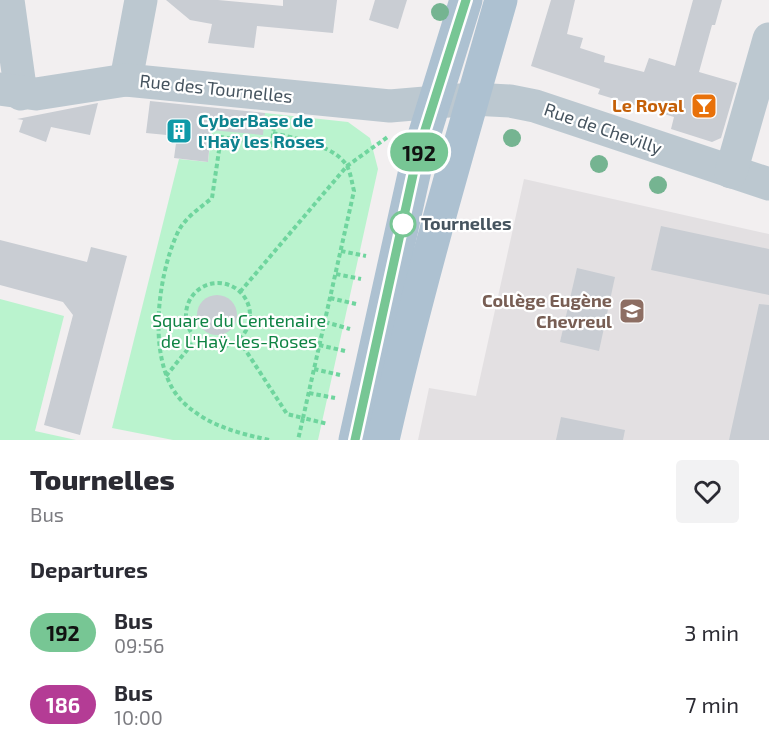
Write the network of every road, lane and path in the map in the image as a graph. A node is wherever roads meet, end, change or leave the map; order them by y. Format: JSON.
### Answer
{"nodes":[{"id":1,"x":8,"y":0,"type":"edge"},
{"id":2,"x":141,"y":0,"type":"edge"},
{"id":3,"x":466,"y":0,"type":"edge"},
{"id":4,"x":501,"y":0,"type":"edge"},
{"id":5,"x":769,"y":39,"type":"edge"},
{"id":6,"x":126,"y":80,"type":"junction"},
{"id":7,"x":11,"y":91,"type":"edge"},
{"id":8,"x":472,"y":99,"type":"junction"},
{"id":9,"x":434,"y":104,"type":"junction"},
{"id":10,"x":274,"y":122,"type":"dead end"},
{"id":11,"x":273,"y":133,"type":"junction"},
{"id":12,"x":388,"y":137,"type":"dead end"},
{"id":13,"x":347,"y":166,"type":"junction"},
{"id":14,"x":731,"y":172,"type":"junction"},
{"id":15,"x":769,"y":184,"type":"edge"},
{"id":16,"x":340,"y":250,"type":"junction"},
{"id":17,"x":366,"y":256,"type":"dead end"},
{"id":18,"x":336,"y":274,"type":"junction"},
{"id":19,"x":361,"y":279,"type":"dead end"},
{"id":20,"x":240,"y":292,"type":"junction"},
{"id":21,"x":330,"y":298,"type":"junction"},
{"id":22,"x":356,"y":304,"type":"dead end"},
{"id":23,"x":325,"y":322,"type":"junction"},
{"id":24,"x":351,"y":329,"type":"dead end"},
{"id":25,"x":196,"y":339,"type":"junction"},
{"id":26,"x":239,"y":340,"type":"junction"},
{"id":27,"x":319,"y":345,"type":"junction"},
{"id":28,"x":336,"y":349,"type":"dead end"},
{"id":29,"x":314,"y":369,"type":"junction"},
{"id":30,"x":331,"y":373,"type":"dead end"},
{"id":31,"x":165,"y":376,"type":"junction"},
{"id":32,"x":309,"y":393,"type":"junction"},
{"id":33,"x":327,"y":396,"type":"dead end"},
{"id":34,"x":303,"y":418,"type":"junction"},
{"id":35,"x":321,"y":423,"type":"dead end"},
{"id":36,"x":269,"y":440,"type":"edge"},
{"id":37,"x":298,"y":440,"type":"edge"},
{"id":38,"x":356,"y":440,"type":"edge"},
{"id":39,"x":383,"y":440,"type":"edge"}],
"edges":[{"from":1,"to":7,"type":"street"},
{"from":2,"to":6,"type":"street"},
{"from":3,"to":9,"type":"main road"},
{"from":4,"to":8,"type":"main road"},
{"from":5,"to":14,"type":"street"},
{"from":6,"to":7,"type":"street","name":"Rue des Tournelles"},
{"from":6,"to":9,"type":"street","name":"Rue des Tournelles"},
{"from":8,"to":9,"type":"street","name":"Rue de Chevilly"},
{"from":8,"to":14,"type":"street","name":"Rue de Chevilly"},
{"from":8,"to":39,"type":"main road"},
{"from":9,"to":38,"type":"main road"},
{"from":10,"to":11,"type":"path"},
{"from":11,"to":13,"type":"path"},
{"from":11,"to":31,"type":"path"},
{"from":12,"to":13,"type":"path"},
{"from":13,"to":16,"type":"path"},
{"from":13,"to":20,"type":"path"},
{"from":14,"to":15,"type":"street","name":"Rue de Chevilly"},
{"from":16,"to":17,"type":"path"},
{"from":16,"to":18,"type":"path"},
{"from":18,"to":19,"type":"path"},
{"from":18,"to":21,"type":"path"},
{"from":20,"to":25,"type":"path"},
{"from":20,"to":26,"type":"path"},
{"from":21,"to":22,"type":"path"},
{"from":21,"to":23,"type":"path"},
{"from":23,"to":24,"type":"path"},
{"from":23,"to":27,"type":"path"},
{"from":25,"to":26,"type":"path"},
{"from":25,"to":31,"type":"path"},
{"from":26,"to":34,"type":"path"},
{"from":27,"to":28,"type":"path"},
{"from":27,"to":29,"type":"path"},
{"from":29,"to":30,"type":"path"},
{"from":29,"to":32,"type":"path"},
{"from":31,"to":36,"type":"path"},
{"from":32,"to":33,"type":"path"},
{"from":32,"to":34,"type":"path"},
{"from":34,"to":35,"type":"path"},
{"from":34,"to":37,"type":"path"}]}
